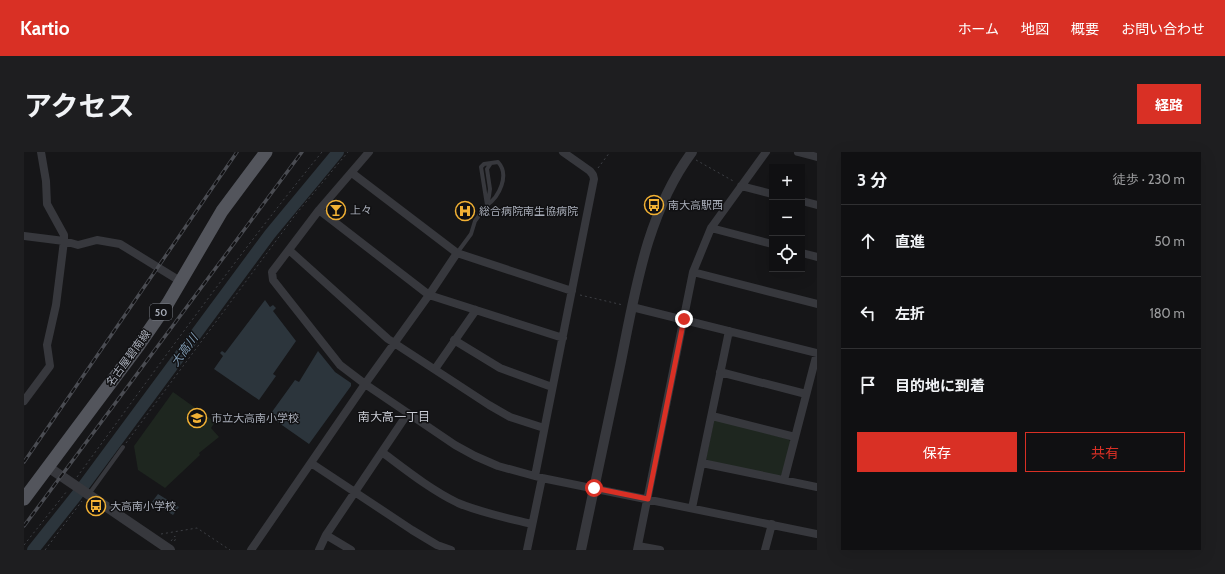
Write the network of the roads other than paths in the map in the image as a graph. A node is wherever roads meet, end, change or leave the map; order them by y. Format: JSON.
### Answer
{"nodes":[{"id":1,"x":42,"y":152,"type":"edge"},
{"id":2,"x":266,"y":152,"type":"edge"},
{"id":3,"x":369,"y":152,"type":"edge"},
{"id":4,"x":563,"y":152,"type":"edge"},
{"id":5,"x":766,"y":152,"type":"edge"},
{"id":6,"x":798,"y":152,"type":"edge"},
{"id":7,"x":688,"y":153,"type":"edge"},
{"id":8,"x":817,"y":157,"type":"edge"},
{"id":9,"x":352,"y":173,"type":"junction"},
{"id":10,"x":741,"y":186,"type":"junction"},
{"id":11,"x":769,"y":193,"type":"edge"},
{"id":12,"x":805,"y":202,"type":"edge"},
{"id":13,"x":487,"y":205,"type":"junction"},
{"id":14,"x":817,"y":205,"type":"edge"},
{"id":15,"x":319,"y":210,"type":"junction"},
{"id":16,"x":711,"y":228,"type":"junction"},
{"id":17,"x":24,"y":236,"type":"edge"},
{"id":18,"x":64,"y":241,"type":"junction"},
{"id":19,"x":769,"y":243,"type":"edge"},
{"id":20,"x":289,"y":250,"type":"junction"},
{"id":21,"x":457,"y":253,"type":"junction"},
{"id":22,"x":805,"y":253,"type":"edge"},
{"id":23,"x":817,"y":257,"type":"edge"},
{"id":24,"x":693,"y":272,"type":"junction"},
{"id":25,"x":180,"y":281,"type":"junction"},
{"id":26,"x":572,"y":291,"type":"junction"},
{"id":27,"x":429,"y":295,"type":"junction"},
{"id":28,"x":817,"y":304,"type":"edge"},
{"id":29,"x":632,"y":307,"type":"junction"},
{"id":30,"x":476,"y":310,"type":"junction"},
{"id":31,"x":684,"y":319,"type":"junction"},
{"id":32,"x":729,"y":331,"type":"junction"},
{"id":33,"x":563,"y":338,"type":"junction"},
{"id":34,"x":454,"y":340,"type":"junction"},
{"id":35,"x":395,"y":343,"type":"junction"},
{"id":36,"x":817,"y":353,"type":"edge"},
{"id":37,"x":435,"y":369,"type":"junction"},
{"id":38,"x":720,"y":372,"type":"junction"},
{"id":39,"x":365,"y":384,"type":"junction"},
{"id":40,"x":552,"y":387,"type":"junction"},
{"id":41,"x":806,"y":394,"type":"junction"},
{"id":42,"x":24,"y":401,"type":"edge"},
{"id":43,"x":408,"y":413,"type":"junction"},
{"id":44,"x":712,"y":416,"type":"junction"},
{"id":45,"x":544,"y":428,"type":"junction"},
{"id":46,"x":794,"y":437,"type":"junction"},
{"id":47,"x":124,"y":447,"type":"road end"},
{"id":48,"x":382,"y":452,"type":"junction"},
{"id":49,"x":311,"y":463,"type":"junction"},
{"id":50,"x":702,"y":463,"type":"junction"},
{"id":51,"x":48,"y":467,"type":"junction"},
{"id":52,"x":539,"y":477,"type":"junction"},
{"id":53,"x":784,"y":480,"type":"junction"},
{"id":54,"x":817,"y":487,"type":"edge"},
{"id":55,"x":594,"y":488,"type":"junction"},
{"id":56,"x":86,"y":492,"type":"junction"},
{"id":57,"x":355,"y":492,"type":"junction"},
{"id":58,"x":24,"y":499,"type":"edge"},
{"id":59,"x":648,"y":499,"type":"junction"},
{"id":60,"x":692,"y":508,"type":"junction"},
{"id":61,"x":532,"y":524,"type":"junction"},
{"id":62,"x":772,"y":524,"type":"junction"},
{"id":63,"x":817,"y":534,"type":"edge"},
{"id":64,"x":326,"y":535,"type":"junction"},
{"id":65,"x":168,"y":545,"type":"edge"},
{"id":66,"x":638,"y":548,"type":"edge"},
{"id":67,"x":254,"y":549,"type":"edge"},
{"id":68,"x":319,"y":550,"type":"edge"},
{"id":69,"x":351,"y":550,"type":"edge"},
{"id":70,"x":451,"y":550,"type":"edge"},
{"id":71,"x":527,"y":550,"type":"edge"},
{"id":72,"x":581,"y":550,"type":"edge"},
{"id":73,"x":660,"y":550,"type":"edge"},
{"id":74,"x":765,"y":550,"type":"edge"}],
"edges":[{"from":1,"to":18,"type":"street"},
{"from":2,"to":25,"type":"main road","name":"名古屋碧南線","number":"50"},
{"from":3,"to":9,"type":"street"},
{"from":4,"to":26,"type":"street"},
{"from":5,"to":10,"type":"street"},
{"from":6,"to":8,"type":"street"},
{"from":7,"to":29,"type":"street"},
{"from":9,"to":15,"type":"street"},
{"from":9,"to":21,"type":"street"},
{"from":10,"to":11,"type":"street"},
{"from":10,"to":16,"type":"street"},
{"from":12,"to":14,"type":"street"},
{"from":13,"to":13,"type":"lane"},
{"from":13,"to":21,"type":"lane"},
{"from":15,"to":20,"type":"street"},
{"from":15,"to":27,"type":"street"},
{"from":16,"to":19,"type":"street"},
{"from":16,"to":24,"type":"street"},
{"from":17,"to":18,"type":"street"},
{"from":18,"to":25,"type":"street"},
{"from":18,"to":42,"type":"street"},
{"from":20,"to":35,"type":"street"},
{"from":20,"to":39,"type":"street"},
{"from":21,"to":26,"type":"street"},
{"from":21,"to":27,"type":"street"},
{"from":22,"to":23,"type":"street"},
{"from":24,"to":28,"type":"street"},
{"from":24,"to":31,"type":"street"},
{"from":25,"to":51,"type":"main road","name":"名古屋碧南線","number":"50"},
{"from":26,"to":33,"type":"street"},
{"from":27,"to":30,"type":"street"},
{"from":27,"to":35,"type":"street"},
{"from":29,"to":31,"type":"street"},
{"from":29,"to":55,"type":"street"},
{"from":30,"to":33,"type":"street"},
{"from":30,"to":34,"type":"street"},
{"from":31,"to":32,"type":"street"},
{"from":31,"to":59,"type":"street"},
{"from":32,"to":36,"type":"street"},
{"from":32,"to":38,"type":"street"},
{"from":33,"to":40,"type":"street"},
{"from":34,"to":37,"type":"street"},
{"from":34,"to":40,"type":"street"},
{"from":35,"to":37,"type":"street"},
{"from":35,"to":39,"type":"street"},
{"from":36,"to":41,"type":"street"},
{"from":37,"to":45,"type":"street"},
{"from":38,"to":41,"type":"street"},
{"from":38,"to":44,"type":"street"},
{"from":39,"to":43,"type":"street"},
{"from":39,"to":49,"type":"street"},
{"from":40,"to":45,"type":"street"},
{"from":41,"to":46,"type":"street"},
{"from":43,"to":48,"type":"street"},
{"from":43,"to":52,"type":"street"},
{"from":44,"to":46,"type":"street"},
{"from":44,"to":50,"type":"street"},
{"from":45,"to":52,"type":"street"},
{"from":46,"to":53,"type":"street"},
{"from":47,"to":56,"type":"lane"},
{"from":48,"to":57,"type":"street"},
{"from":48,"to":61,"type":"street"},
{"from":49,"to":57,"type":"street"},
{"from":49,"to":67,"type":"street"},
{"from":50,"to":53,"type":"street"},
{"from":50,"to":60,"type":"street"},
{"from":51,"to":56,"type":"street"},
{"from":51,"to":58,"type":"main road","name":"名古屋碧南線","number":"50"},
{"from":52,"to":55,"type":"street"},
{"from":52,"to":61,"type":"street"},
{"from":53,"to":54,"type":"street"},
{"from":55,"to":59,"type":"street"},
{"from":55,"to":72,"type":"street"},
{"from":56,"to":65,"type":"street"},
{"from":57,"to":64,"type":"street"},
{"from":57,"to":70,"type":"street"},
{"from":59,"to":60,"type":"street"},
{"from":59,"to":66,"type":"street"},
{"from":60,"to":62,"type":"street"},
{"from":61,"to":71,"type":"street"},
{"from":62,"to":63,"type":"street"},
{"from":62,"to":74,"type":"street"},
{"from":64,"to":68,"type":"street"},
{"from":64,"to":69,"type":"street"},
{"from":66,"to":73,"type":"street"}]}
